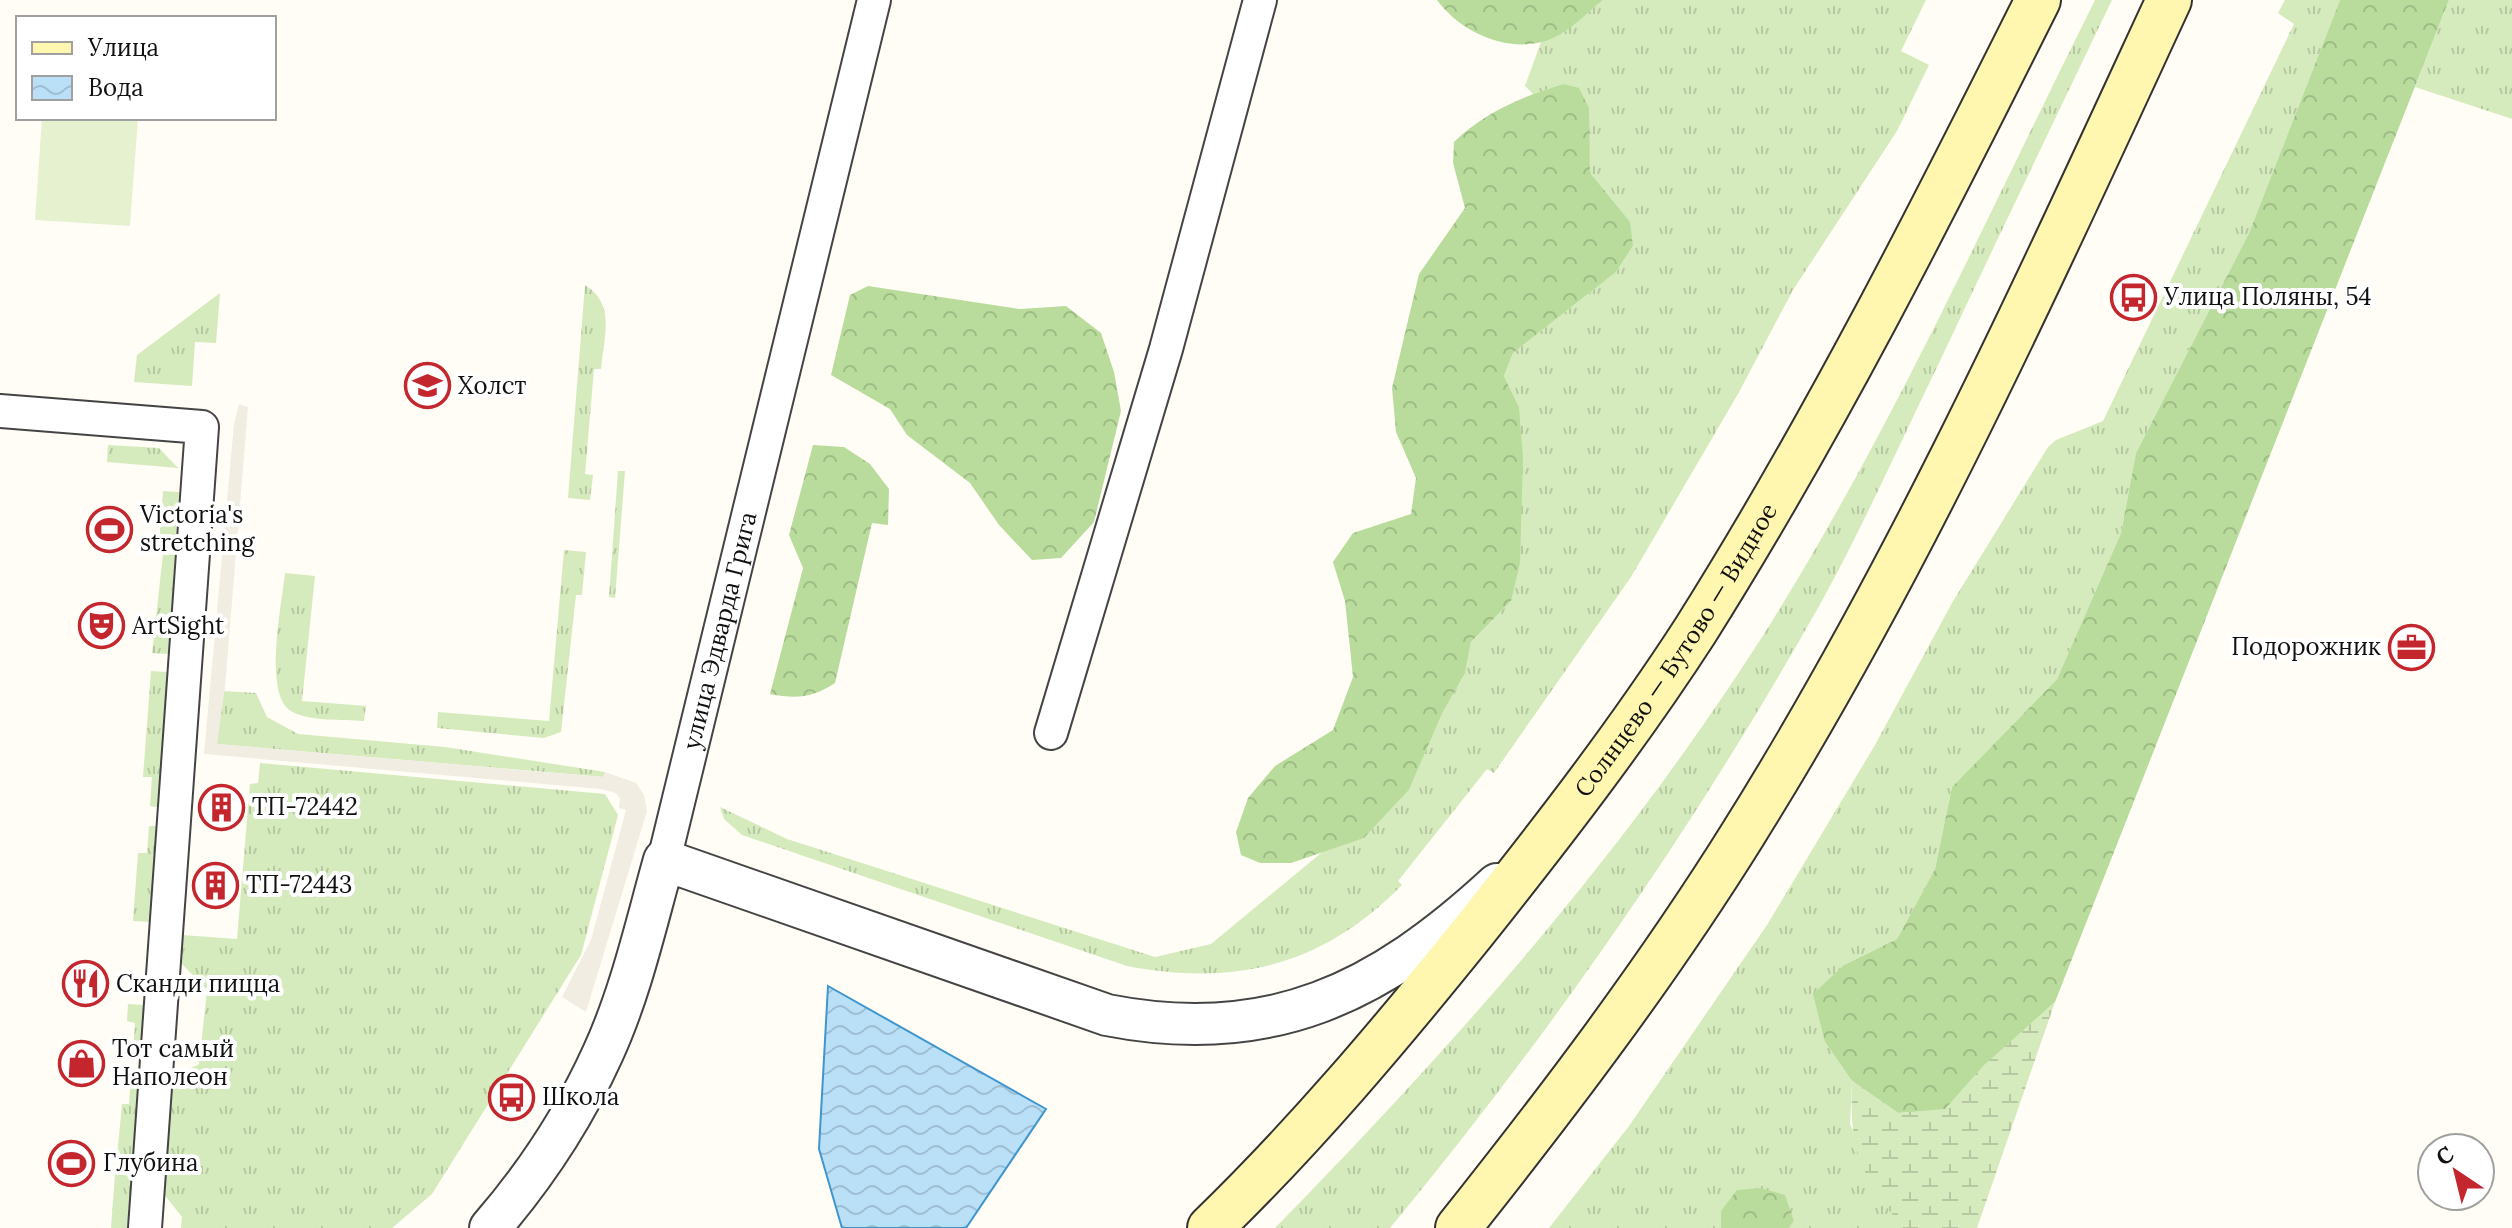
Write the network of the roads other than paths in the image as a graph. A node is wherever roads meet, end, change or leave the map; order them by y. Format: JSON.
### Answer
{"nodes":[{"id":1,"x":874,"y":0,"type":"edge"},
{"id":2,"x":1260,"y":0,"type":"edge"},
{"id":3,"x":2038,"y":0,"type":"edge"},
{"id":4,"x":2169,"y":0,"type":"edge"},
{"id":5,"x":0,"y":411,"type":"edge"},
{"id":6,"x":1051,"y":733,"type":"dead end"},
{"id":7,"x":1564,"y":818,"type":"junction"},
{"id":8,"x":664,"y":860,"type":"junction"},
{"id":9,"x":145,"y":1228,"type":"edge"},
{"id":10,"x":490,"y":1228,"type":"edge"},
{"id":11,"x":1210,"y":1228,"type":"edge"},
{"id":12,"x":1458,"y":1228,"type":"edge"}],
"edges":[{"from":1,"to":8,"type":"street","name":"улица Эдварда Грига"},
{"from":2,"to":6,"type":"street"},
{"from":3,"to":7,"type":"main road","name":"Солнцево — Бутово — Видное"},
{"from":4,"to":12,"type":"main road"},
{"from":5,"to":9,"type":"street"},
{"from":7,"to":8,"type":"street"},
{"from":7,"to":11,"type":"main road","name":"Солнцево — Бутово — Видное"},
{"from":8,"to":10,"type":"street","name":"улица Эдварда Грига"}]}
